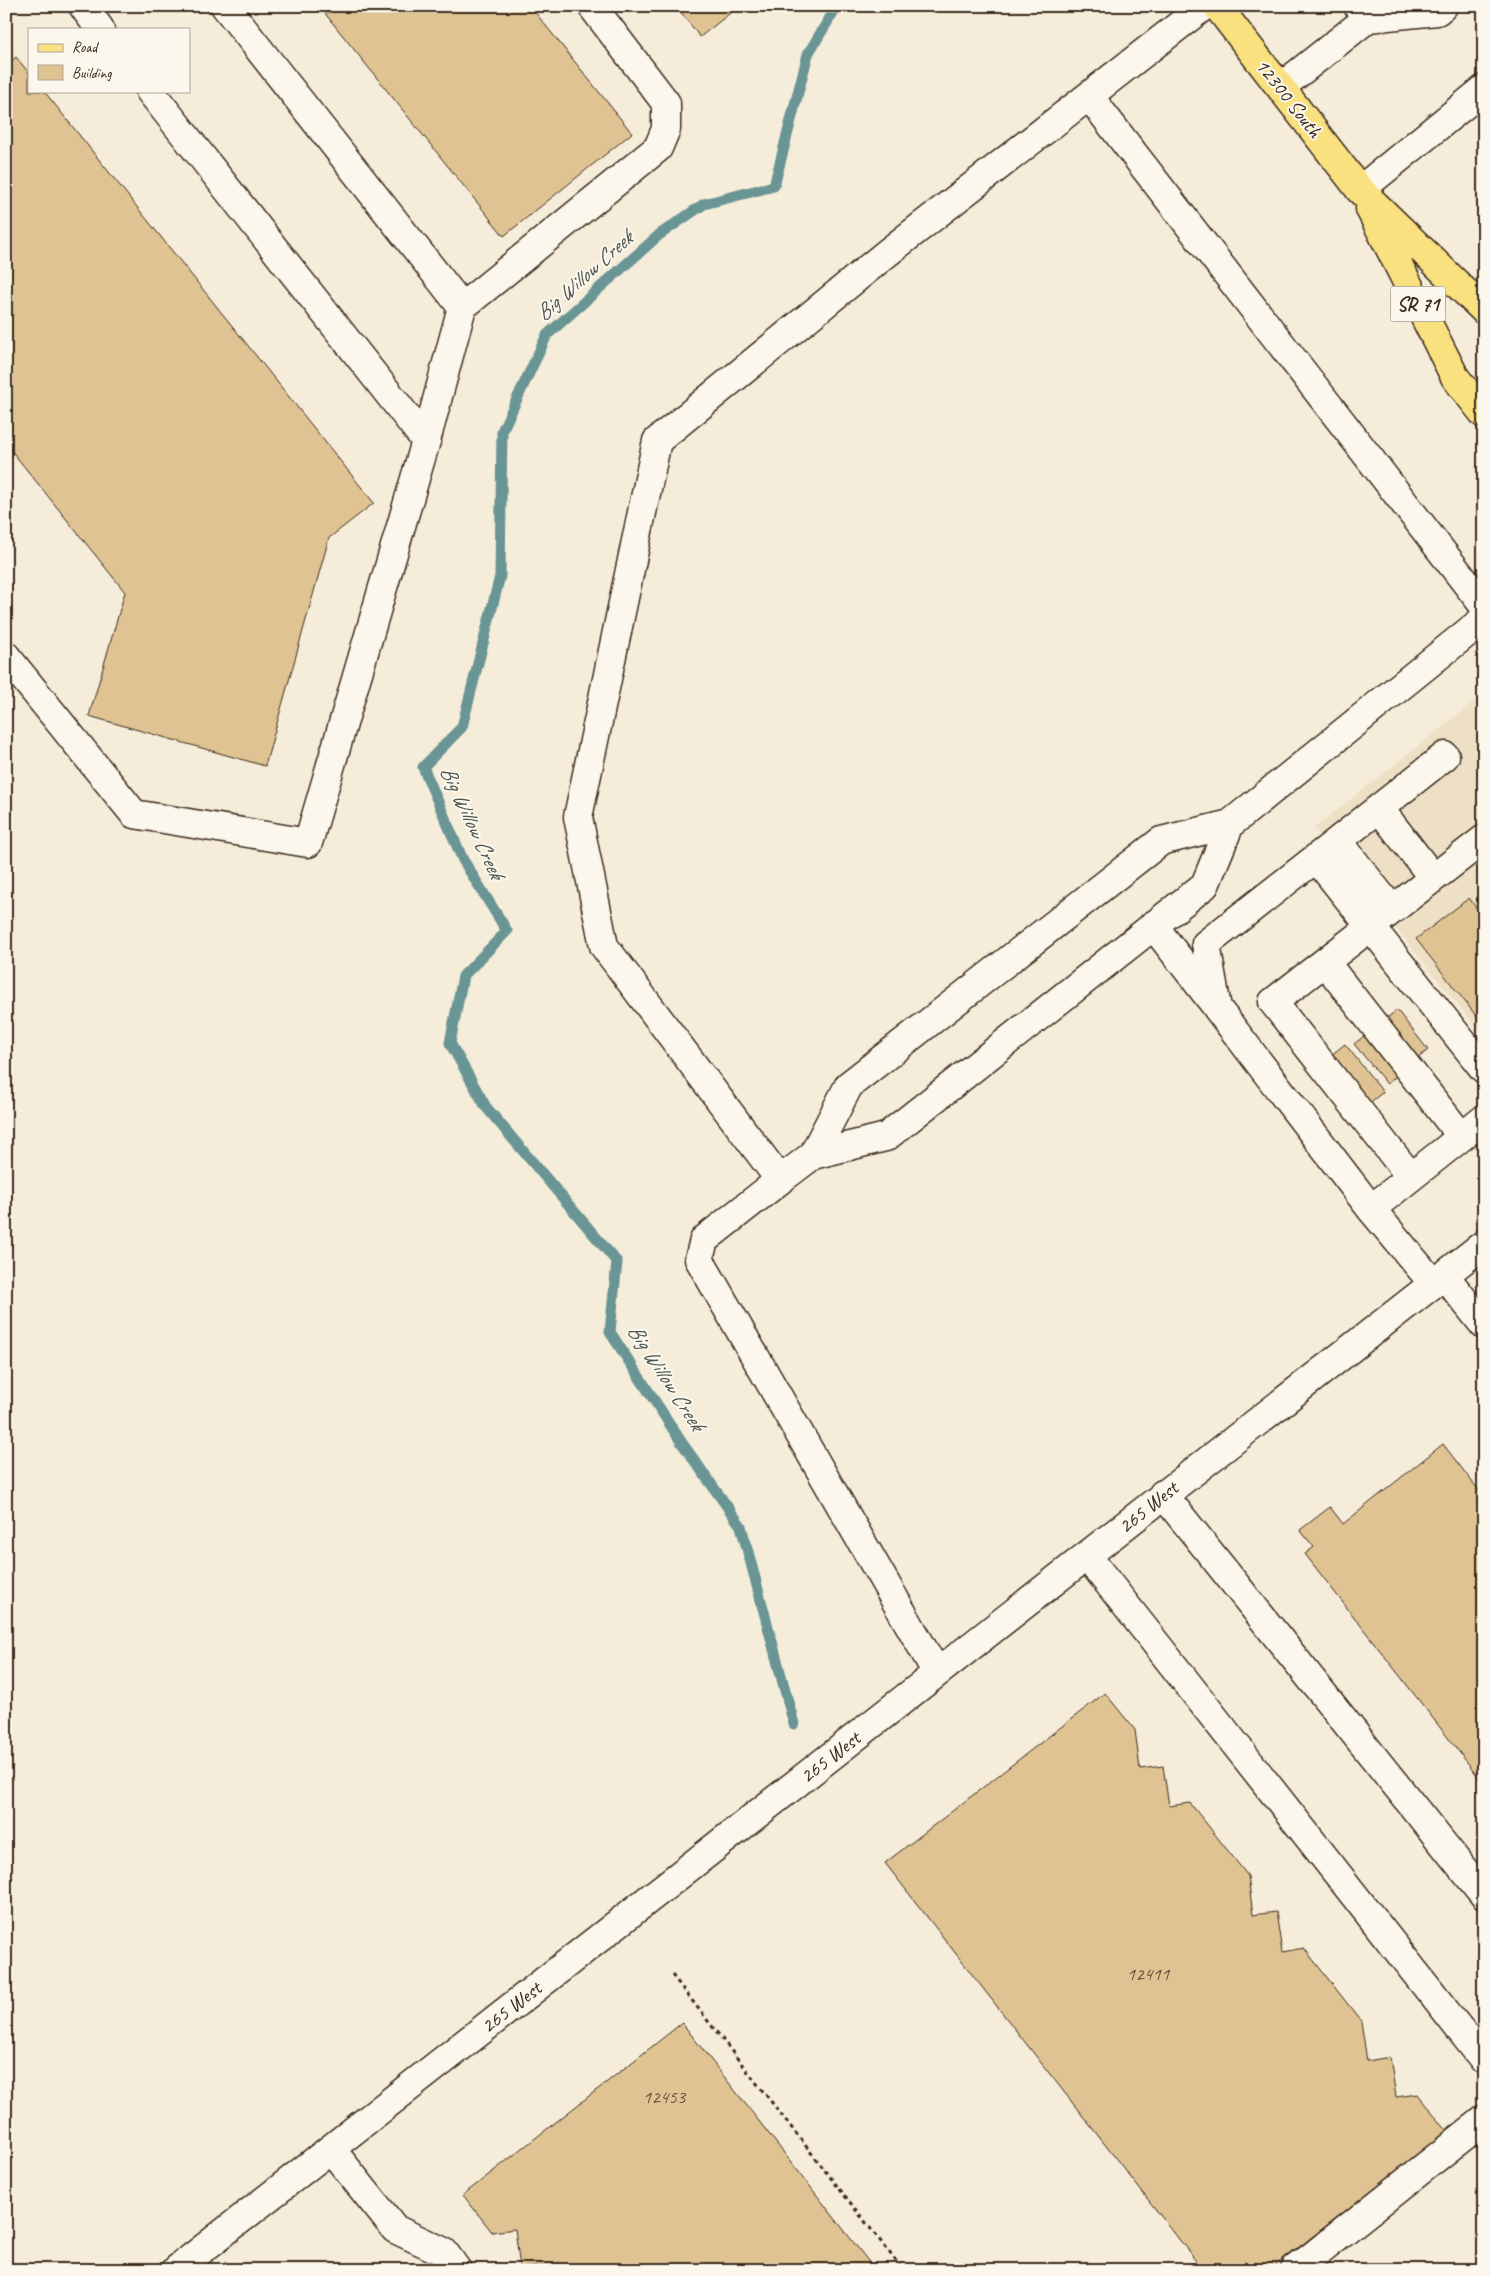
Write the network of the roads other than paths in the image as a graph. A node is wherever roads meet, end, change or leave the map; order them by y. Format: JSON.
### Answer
{"nodes":[{"id":1,"x":82,"y":6,"type":"edge"},
{"id":2,"x":225,"y":6,"type":"edge"},
{"id":3,"x":592,"y":6,"type":"edge"},
{"id":4,"x":1204,"y":6,"type":"edge"},
{"id":5,"x":1217,"y":6,"type":"edge"},
{"id":6,"x":1443,"y":6,"type":"edge"},
{"id":7,"x":1363,"y":12,"type":"edge"},
{"id":8,"x":99,"y":28,"type":"edge"},
{"id":9,"x":1281,"y":87,"type":"junction"},
{"id":10,"x":1484,"y":89,"type":"edge"},
{"id":11,"x":151,"y":92,"type":"edge"},
{"id":12,"x":1089,"y":96,"type":"junction"},
{"id":13,"x":1360,"y":190,"type":"junction"},
{"id":14,"x":462,"y":307,"type":"junction"},
{"id":15,"x":1484,"y":310,"type":"edge"},
{"id":16,"x":1484,"y":414,"type":"edge"},
{"id":17,"x":426,"y":441,"type":"junction"},
{"id":18,"x":1484,"y":606,"type":"edge"},
{"id":19,"x":1484,"y":619,"type":"edge"},
{"id":20,"x":6,"y":656,"type":"edge"},
{"id":21,"x":1444,"y":756,"type":"dead end"},
{"id":22,"x":1378,"y":808,"type":"junction"},
{"id":23,"x":1230,"y":824,"type":"junction"},
{"id":24,"x":1484,"y":839,"type":"edge"},
{"id":25,"x":1338,"y":841,"type":"junction"},
{"id":26,"x":1316,"y":858,"type":"junction"},
{"id":27,"x":1433,"y":878,"type":"junction"},
{"id":28,"x":1392,"y":910,"type":"junction"},
{"id":29,"x":1153,"y":925,"type":"junction"},
{"id":30,"x":1371,"y":927,"type":"junction"},
{"id":31,"x":1325,"y":962,"type":"junction"},
{"id":32,"x":1217,"y":1008,"type":"junction"},
{"id":33,"x":1484,"y":1070,"type":"edge"},
{"id":34,"x":1484,"y":1119,"type":"edge"},
{"id":35,"x":1461,"y":1136,"type":"junction"},
{"id":36,"x":813,"y":1155,"type":"junction"},
{"id":37,"x":1410,"y":1176,"type":"junction"},
{"id":38,"x":780,"y":1180,"type":"junction"},
{"id":39,"x":1371,"y":1208,"type":"junction"},
{"id":40,"x":1484,"y":1244,"type":"edge"},
{"id":41,"x":1438,"y":1279,"type":"junction"},
{"id":42,"x":1484,"y":1325,"type":"edge"},
{"id":43,"x":1163,"y":1494,"type":"junction"},
{"id":44,"x":1087,"y":1556,"type":"junction"},
{"id":45,"x":937,"y":1673,"type":"junction"},
{"id":46,"x":1484,"y":1895,"type":"edge"},
{"id":47,"x":1484,"y":2060,"type":"edge"},
{"id":48,"x":1484,"y":2120,"type":"edge"},
{"id":49,"x":331,"y":2149,"type":"junction"},
{"id":50,"x":176,"y":2270,"type":"edge"},
{"id":51,"x":457,"y":2270,"type":"edge"},
{"id":52,"x":1295,"y":2270,"type":"edge"}],
"edges":[{"from":1,"to":8,"type":"street"},
{"from":2,"to":14,"type":"street"},
{"from":3,"to":14,"type":"street"},
{"from":4,"to":12,"type":"street"},
{"from":5,"to":9,"type":"main road","name":"12300 South","number":"SR 71"},
{"from":6,"to":7,"type":"street"},
{"from":7,"to":9,"type":"street"},
{"from":9,"to":13,"type":"main road","name":"12300 South","number":"SR 71"},
{"from":10,"to":13,"type":"street"},
{"from":11,"to":17,"type":"street"},
{"from":12,"to":18,"type":"street"},
{"from":12,"to":38,"type":"street"},
{"from":13,"to":15,"type":"main road","name":"12300 South","number":"SR 71"},
{"from":13,"to":16,"type":"main road","name":"12300 South","number":"SR 71"},
{"from":14,"to":17,"type":"street"},
{"from":17,"to":20,"type":"street"},
{"from":19,"to":23,"type":"street"},
{"from":21,"to":22,"type":"street"},
{"from":22,"to":25,"type":"street"},
{"from":22,"to":27,"type":"street"},
{"from":23,"to":29,"type":"street"},
{"from":23,"to":36,"type":"street"},
{"from":24,"to":27,"type":"street"},
{"from":25,"to":26,"type":"street"},
{"from":25,"to":28,"type":"street"},
{"from":26,"to":30,"type":"street"},
{"from":26,"to":32,"type":"street"},
{"from":27,"to":28,"type":"street"},
{"from":28,"to":30,"type":"street"},
{"from":29,"to":32,"type":"street"},
{"from":29,"to":36,"type":"street"},
{"from":30,"to":31,"type":"street"},
{"from":30,"to":33,"type":"street"},
{"from":31,"to":35,"type":"street"},
{"from":31,"to":37,"type":"street"},
{"from":32,"to":39,"type":"street"},
{"from":34,"to":35,"type":"street"},
{"from":35,"to":37,"type":"street"},
{"from":36,"to":38,"type":"street"},
{"from":37,"to":39,"type":"street"},
{"from":38,"to":45,"type":"street"},
{"from":39,"to":41,"type":"street"},
{"from":40,"to":41,"type":"street","name":"265 West"},
{"from":41,"to":42,"type":"street"},
{"from":41,"to":43,"type":"street","name":"265 West"},
{"from":43,"to":44,"type":"street","name":"265 West"},
{"from":43,"to":46,"type":"street"},
{"from":44,"to":45,"type":"street","name":"265 West"},
{"from":44,"to":47,"type":"street"},
{"from":45,"to":49,"type":"street","name":"265 West"},
{"from":48,"to":52,"type":"street"},
{"from":49,"to":50,"type":"street","name":"265 West"},
{"from":49,"to":51,"type":"street"}]}
